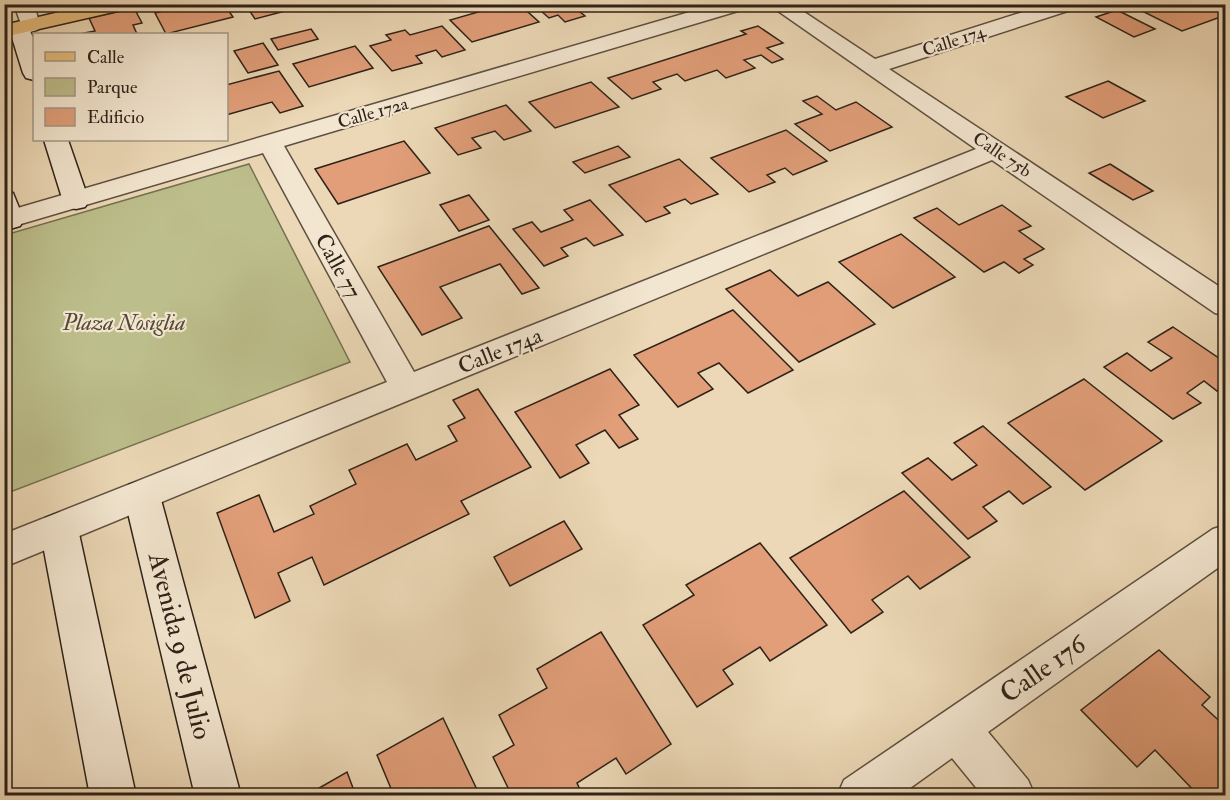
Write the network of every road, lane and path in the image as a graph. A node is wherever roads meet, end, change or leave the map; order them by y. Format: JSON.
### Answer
{"nodes":[{"id":1,"x":16,"y":4,"type":"edge"},
{"id":2,"x":24,"y":4,"type":"edge"},
{"id":3,"x":124,"y":4,"type":"edge"},
{"id":4,"x":741,"y":4,"type":"edge"},
{"id":5,"x":778,"y":4,"type":"edge"},
{"id":6,"x":1070,"y":4,"type":"edge"},
{"id":7,"x":4,"y":7,"type":"edge"},
{"id":8,"x":18,"y":28,"type":"edge"},
{"id":9,"x":872,"y":67,"type":"junction"},
{"id":10,"x":33,"y":69,"type":"edge"},
{"id":11,"x":56,"y":141,"type":"edge"},
{"id":12,"x":270,"y":143,"type":"junction"},
{"id":13,"x":996,"y":150,"type":"junction"},
{"id":14,"x":76,"y":201,"type":"junction"},
{"id":15,"x":6,"y":213,"type":"edge"},
{"id":16,"x":1226,"y":306,"type":"edge"},
{"id":17,"x":407,"y":389,"type":"junction"},
{"id":18,"x":142,"y":496,"type":"junction"},
{"id":19,"x":59,"y":529,"type":"junction"},
{"id":20,"x":1226,"y":541,"type":"edge"},
{"id":21,"x":4,"y":551,"type":"edge"},
{"id":22,"x":957,"y":729,"type":"junction"},
{"id":23,"x":113,"y":795,"type":"edge"},
{"id":24,"x":218,"y":795,"type":"edge"},
{"id":25,"x":860,"y":795,"type":"edge"},
{"id":26,"x":1012,"y":795,"type":"edge"}],
"edges":[{"from":1,"to":7,"type":"main road"},
{"from":2,"to":8,"type":"street"},
{"from":3,"to":8,"type":"main road"},
{"from":4,"to":12,"type":"street","name":"Calle 172a"},
{"from":5,"to":9,"type":"street","name":"Calle 75b"},
{"from":6,"to":9,"type":"street","name":"Calle 174"},
{"from":8,"to":10,"type":"street"},
{"from":9,"to":13,"type":"street","name":"Calle 75b"},
{"from":11,"to":14,"type":"street"},
{"from":12,"to":14,"type":"street","name":"Calle 172a"},
{"from":12,"to":17,"type":"street","name":"Calle 77"},
{"from":13,"to":16,"type":"street","name":"Calle 75b"},
{"from":13,"to":17,"type":"street","name":"Calle 174a"},
{"from":14,"to":15,"type":"street","name":"Calle 172a"},
{"from":17,"to":18,"type":"street","name":"Calle 174a"},
{"from":18,"to":19,"type":"street","name":"Calle 174a"},
{"from":18,"to":24,"type":"street","name":"Avenida 9 de Julio"},
{"from":19,"to":21,"type":"street","name":"Calle 174a"},
{"from":19,"to":23,"type":"street"},
{"from":20,"to":22,"type":"street","name":"Calle 176"},
{"from":22,"to":25,"type":"street","name":"Calle 176"},
{"from":22,"to":26,"type":"street"}]}
